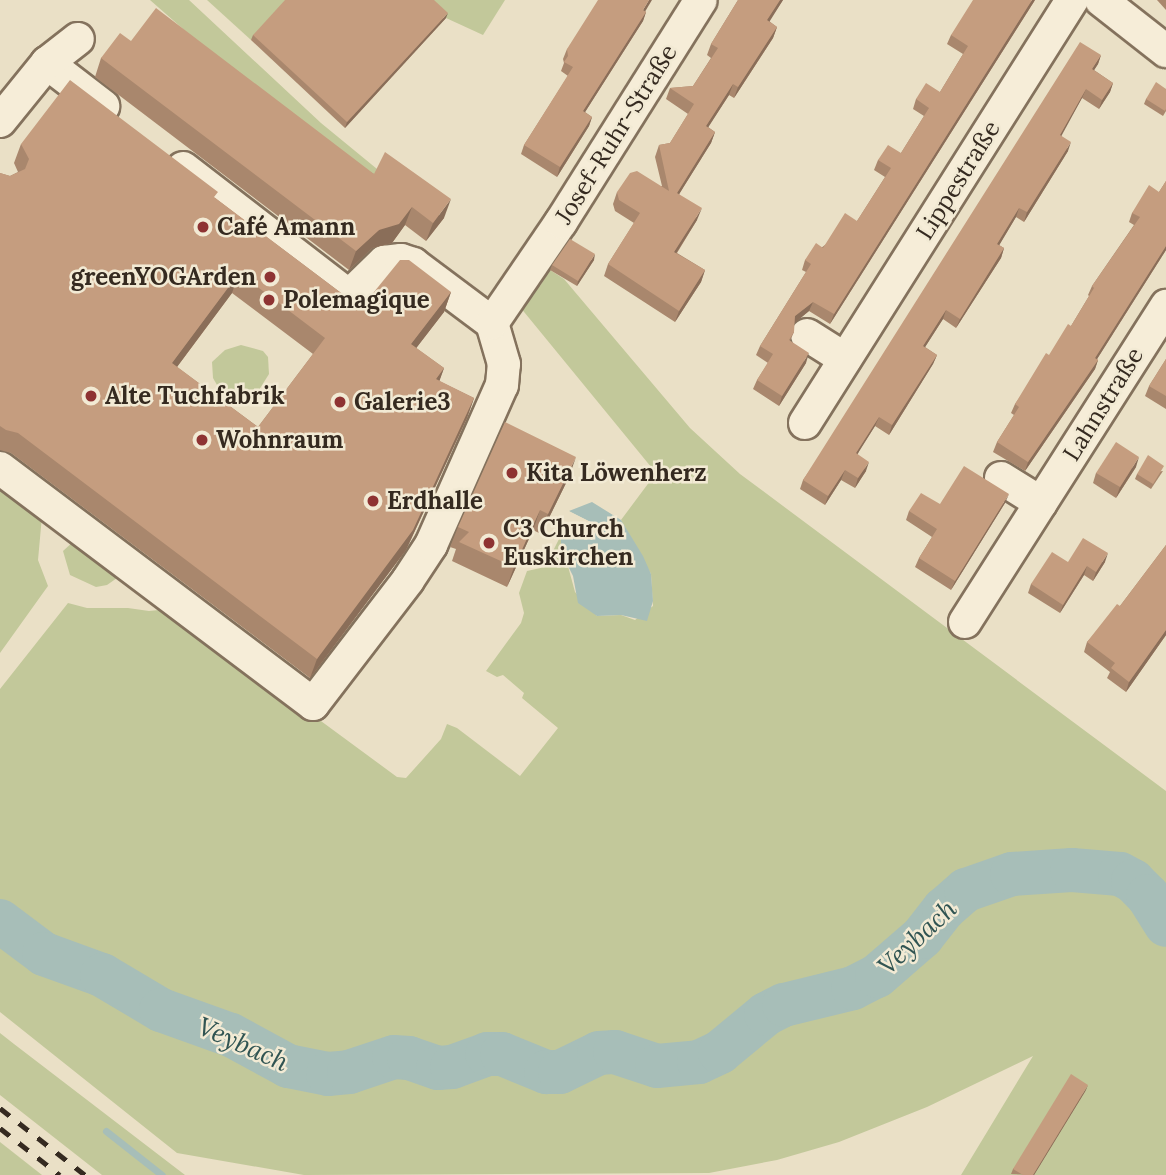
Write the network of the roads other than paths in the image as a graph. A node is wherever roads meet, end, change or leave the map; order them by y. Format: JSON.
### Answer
{"nodes":[{"id":1,"x":701,"y":0,"type":"edge"},
{"id":2,"x":1072,"y":0,"type":"edge"},
{"id":3,"x":1101,"y":0,"type":"edge"},
{"id":4,"x":78,"y":39,"type":"dead end"},
{"id":5,"x":1166,"y":51,"type":"edge"},
{"id":6,"x":47,"y":63,"type":"junction"},
{"id":7,"x":0,"y":121,"type":"edge"},
{"id":8,"x":131,"y":128,"type":"edge"},
{"id":9,"x":163,"y":153,"type":"edge"},
{"id":10,"x":1166,"y":306,"type":"edge"},
{"id":11,"x":492,"y":323,"type":"junction"},
{"id":12,"x":807,"y":335,"type":"dead end"},
{"id":13,"x":845,"y":359,"type":"junction"},
{"id":14,"x":805,"y":423,"type":"dead end"},
{"id":15,"x":0,"y":468,"type":"edge"},
{"id":16,"x":1001,"y":478,"type":"dead end"},
{"id":17,"x":1041,"y":503,"type":"junction"},
{"id":18,"x":965,"y":622,"type":"dead end"}],
"edges":[{"from":1,"to":11,"type":"street","name":"Josef-Ruhr-Straße"},
{"from":2,"to":13,"type":"street","name":"Lippestraße"},
{"from":3,"to":5,"type":"street"},
{"from":4,"to":6,"type":"street"},
{"from":6,"to":7,"type":"street"},
{"from":6,"to":8,"type":"street"},
{"from":9,"to":11,"type":"street"},
{"from":10,"to":17,"type":"street","name":"Lahnstraße"},
{"from":11,"to":15,"type":"street"},
{"from":12,"to":13,"type":"street"},
{"from":13,"to":14,"type":"street","name":"Lippestraße"},
{"from":16,"to":17,"type":"street"},
{"from":17,"to":18,"type":"street","name":"Lahnstraße"}]}
